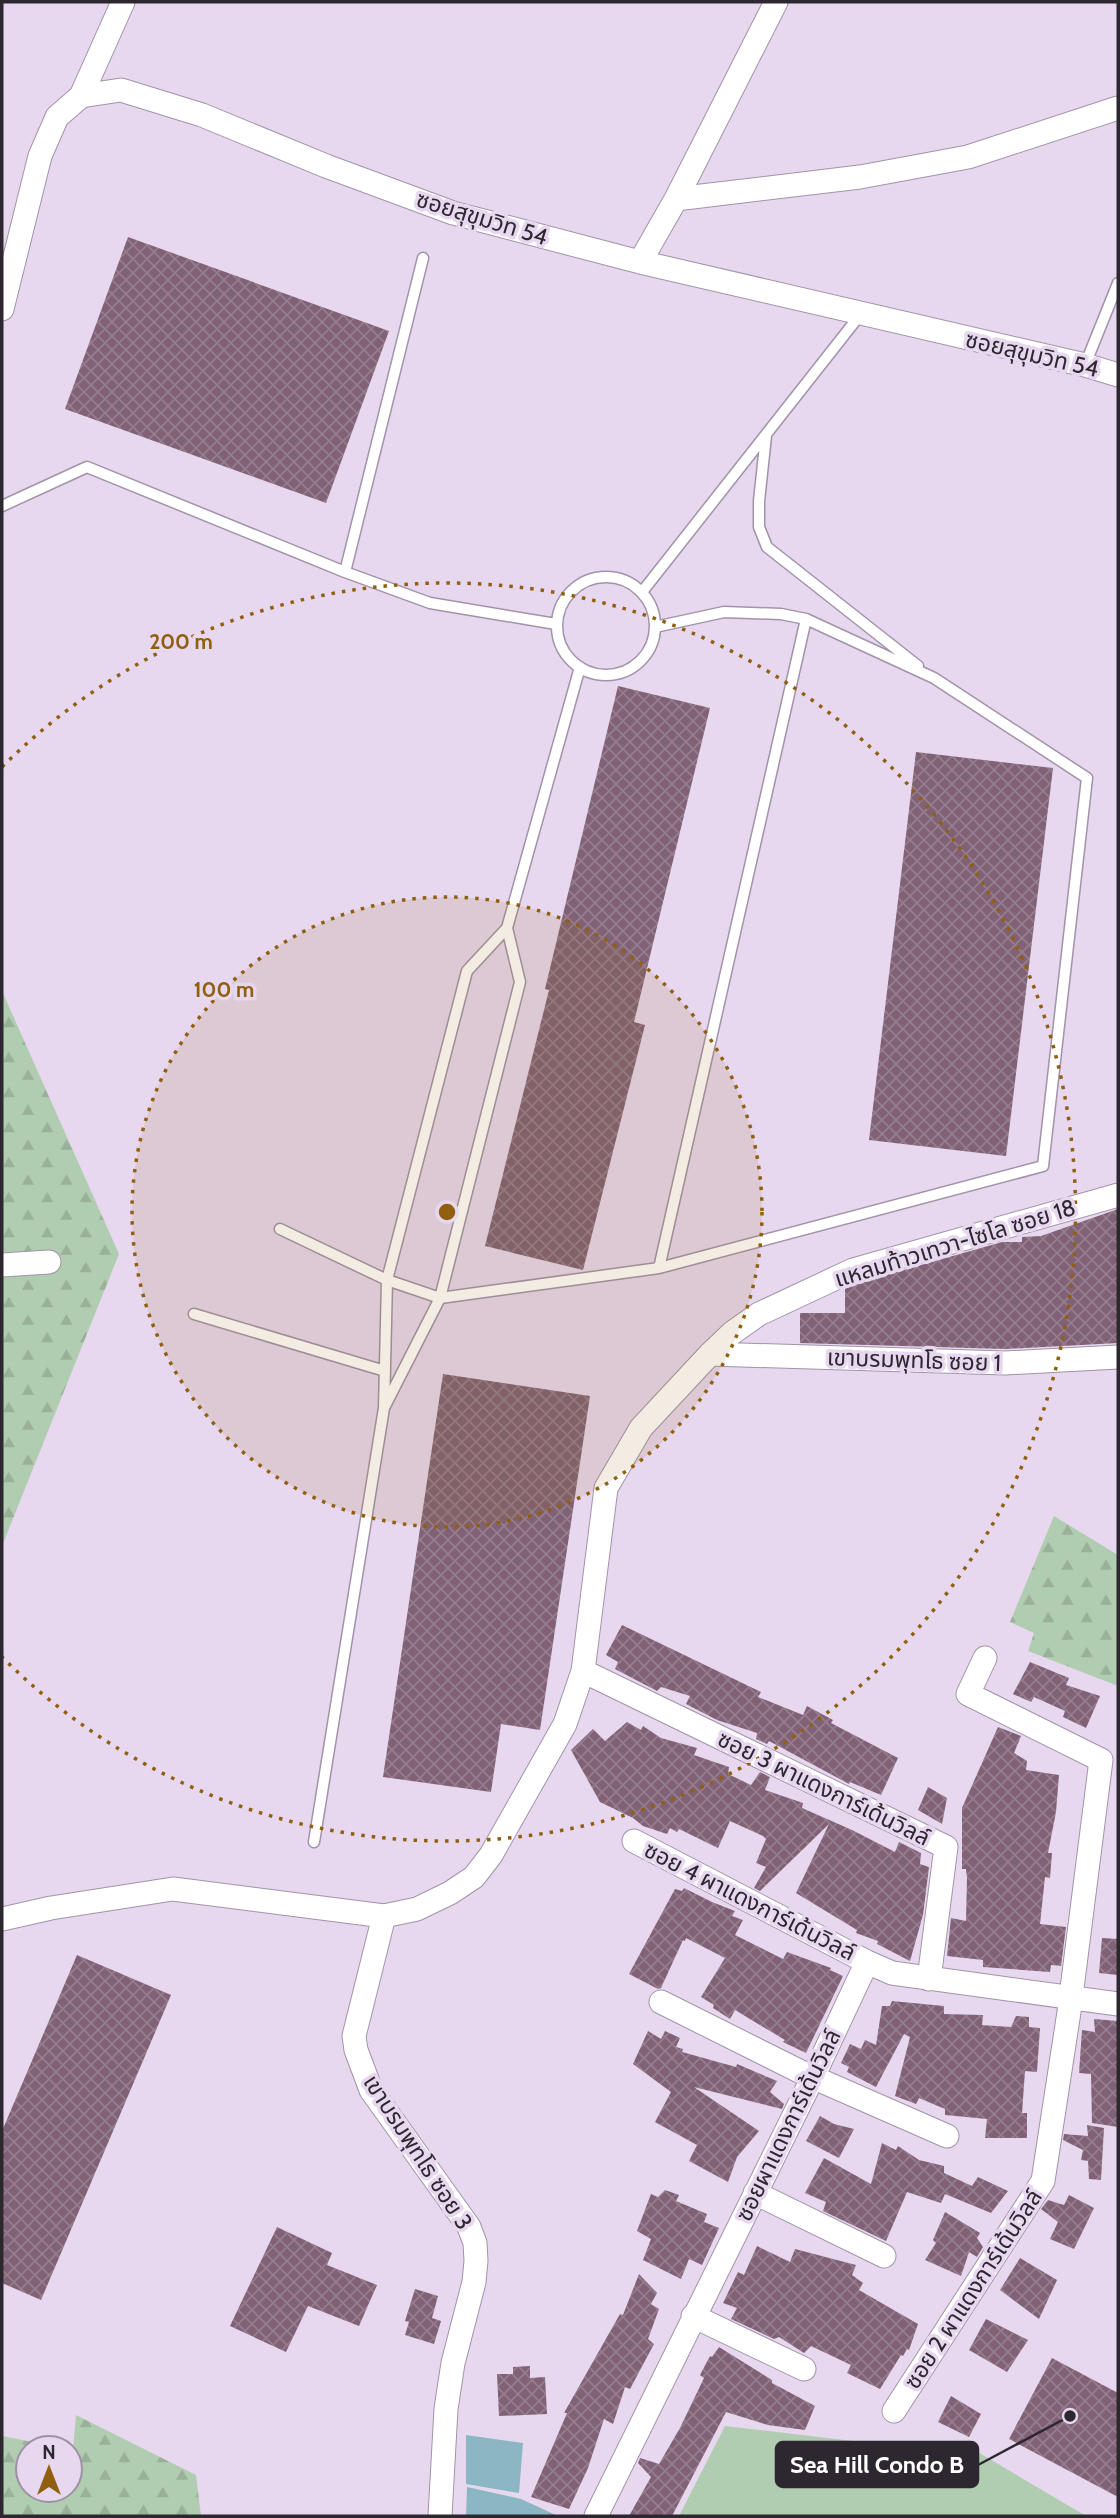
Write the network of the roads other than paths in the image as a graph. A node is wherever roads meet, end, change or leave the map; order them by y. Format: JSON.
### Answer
{"nodes":[{"id":1,"x":123,"y":2,"type":"edge"},
{"id":2,"x":776,"y":2,"type":"edge"},
{"id":3,"x":82,"y":96,"type":"junction"},
{"id":4,"x":1118,"y":108,"type":"edge"},
{"id":5,"x":676,"y":199,"type":"junction"},
{"id":6,"x":424,"y":258,"type":"dead end"},
{"id":7,"x":640,"y":262,"type":"junction"},
{"id":8,"x":1118,"y":283,"type":"edge"},
{"id":9,"x":2,"y":309,"type":"edge"},
{"id":10,"x":860,"y":315,"type":"junction"},
{"id":11,"x":1085,"y":365,"type":"junction"},
{"id":12,"x":1118,"y":375,"type":"edge"},
{"id":13,"x":765,"y":436,"type":"junction"},
{"id":14,"x":2,"y":506,"type":"edge"},
{"id":15,"x":345,"y":572,"type":"junction"},
{"id":16,"x":642,"y":592,"type":"junction"},
{"id":17,"x":806,"y":619,"type":"junction"},
{"id":18,"x":556,"y":624,"type":"junction"},
{"id":19,"x":655,"y":627,"type":"junction"},
{"id":20,"x":580,"y":667,"type":"junction"},
{"id":21,"x":934,"y":678,"type":"junction"},
{"id":22,"x":507,"y":928,"type":"junction"},
{"id":23,"x":1118,"y":1195,"type":"edge"},
{"id":24,"x":280,"y":1229,"type":"dead end"},
{"id":25,"x":49,"y":1262,"type":"dead end"},
{"id":26,"x":2,"y":1265,"type":"edge"},
{"id":27,"x":659,"y":1268,"type":"junction"},
{"id":28,"x":387,"y":1280,"type":"junction"},
{"id":29,"x":440,"y":1298,"type":"junction"},
{"id":30,"x":194,"y":1314,"type":"dead end"},
{"id":31,"x":710,"y":1354,"type":"junction"},
{"id":32,"x":1118,"y":1357,"type":"edge"},
{"id":33,"x":385,"y":1371,"type":"junction"},
{"id":34,"x":384,"y":1409,"type":"junction"},
{"id":35,"x":985,"y":1658,"type":"dead end"},
{"id":36,"x":583,"y":1671,"type":"junction"},
{"id":37,"x":634,"y":1841,"type":"dead end"},
{"id":38,"x":314,"y":1842,"type":"dead end"},
{"id":39,"x":384,"y":1916,"type":"junction"},
{"id":40,"x":2,"y":1919,"type":"edge"},
{"id":41,"x":867,"y":1962,"type":"junction"},
{"id":42,"x":929,"y":1979,"type":"junction"},
{"id":43,"x":1070,"y":1998,"type":"junction"},
{"id":44,"x":661,"y":2002,"type":"dead end"},
{"id":45,"x":1118,"y":2004,"type":"edge"},
{"id":46,"x":813,"y":2077,"type":"junction"},
{"id":47,"x":947,"y":2136,"type":"dead end"},
{"id":48,"x":755,"y":2193,"type":"junction"},
{"id":49,"x":884,"y":2256,"type":"dead end"},
{"id":50,"x":693,"y":2316,"type":"junction"},
{"id":51,"x":804,"y":2369,"type":"dead end"},
{"id":52,"x":894,"y":2411,"type":"dead end"},
{"id":53,"x":440,"y":2516,"type":"edge"},
{"id":54,"x":596,"y":2516,"type":"edge"}],
"edges":[{"from":1,"to":3,"type":"street"},
{"from":2,"to":5,"type":"street"},
{"from":3,"to":7,"type":"street","name":"ซอยสุขุมวิท 54"},
{"from":3,"to":9,"type":"street"},
{"from":4,"to":5,"type":"street"},
{"from":5,"to":7,"type":"street"},
{"from":6,"to":15,"type":"lane"},
{"from":7,"to":10,"type":"street","name":"ซอยสุขุมวิท 54"},
{"from":8,"to":11,"type":"lane"},
{"from":10,"to":11,"type":"street","name":"ซอยสุขุมวิท 54"},
{"from":10,"to":13,"type":"lane"},
{"from":11,"to":12,"type":"street","name":"ซอยสุขุมวิท 54"},
{"from":13,"to":16,"type":"lane"},
{"from":13,"to":21,"type":"lane"},
{"from":14,"to":15,"type":"lane"},
{"from":15,"to":18,"type":"lane"},
{"from":16,"to":18,"type":"lane"},
{"from":16,"to":19,"type":"lane"},
{"from":17,"to":19,"type":"lane"},
{"from":17,"to":21,"type":"lane"},
{"from":17,"to":27,"type":"lane"},
{"from":18,"to":20,"type":"lane"},
{"from":19,"to":20,"type":"lane"},
{"from":20,"to":22,"type":"lane"},
{"from":21,"to":27,"type":"lane"},
{"from":22,"to":28,"type":"lane"},
{"from":22,"to":29,"type":"lane"},
{"from":23,"to":31,"type":"street","name":"แหลมท้าวเทวา-ไซโล ซอย 18"},
{"from":24,"to":28,"type":"lane"},
{"from":25,"to":26,"type":"street"},
{"from":27,"to":29,"type":"lane"},
{"from":28,"to":29,"type":"lane"},
{"from":28,"to":33,"type":"lane"},
{"from":29,"to":34,"type":"lane"},
{"from":30,"to":33,"type":"lane"},
{"from":31,"to":32,"type":"street","name":"เขาบรมพุทโธ ซอย 1"},
{"from":31,"to":36,"type":"street","name":"แหลมท้าวเทวา-ไซโล ซอย 18"},
{"from":33,"to":34,"type":"lane"},
{"from":34,"to":38,"type":"lane"},
{"from":35,"to":43,"type":"street","name":"ซอย 2 ผาแดงการ์เด้นวิลล์"},
{"from":36,"to":39,"type":"street","name":"แหลมท้าวเทวา-ไซโล ซอย 18"},
{"from":36,"to":42,"type":"street","name":"ซอย 3 ผาแดงการ์เด้นวิลล์"},
{"from":37,"to":41,"type":"street","name":"ซอย 4 ผาแดงการ์เด้นวิลล์"},
{"from":39,"to":40,"type":"street","name":"แหลมท้าวเทวา-ไซโล ซอย 18"},
{"from":39,"to":53,"type":"street","name":"เขาบรมพุทโธ ซอย 3"},
{"from":41,"to":42,"type":"street"},
{"from":41,"to":46,"type":"street","name":"ซอยผาแดงการ์เด้นวิลล์"},
{"from":42,"to":43,"type":"street"},
{"from":43,"to":45,"type":"street"},
{"from":43,"to":52,"type":"street","name":"ซอย 2 ผาแดงการ์เด้นวิลล์"},
{"from":44,"to":46,"type":"street"},
{"from":46,"to":47,"type":"street"},
{"from":46,"to":48,"type":"street","name":"ซอยผาแดงการ์เด้นวิลล์"},
{"from":48,"to":49,"type":"street"},
{"from":48,"to":50,"type":"street","name":"ซอยผาแดงการ์เด้นวิลล์"},
{"from":50,"to":51,"type":"street"},
{"from":50,"to":54,"type":"street","name":"ซอยผาแดงการ์เด้นวิลล์"}]}
